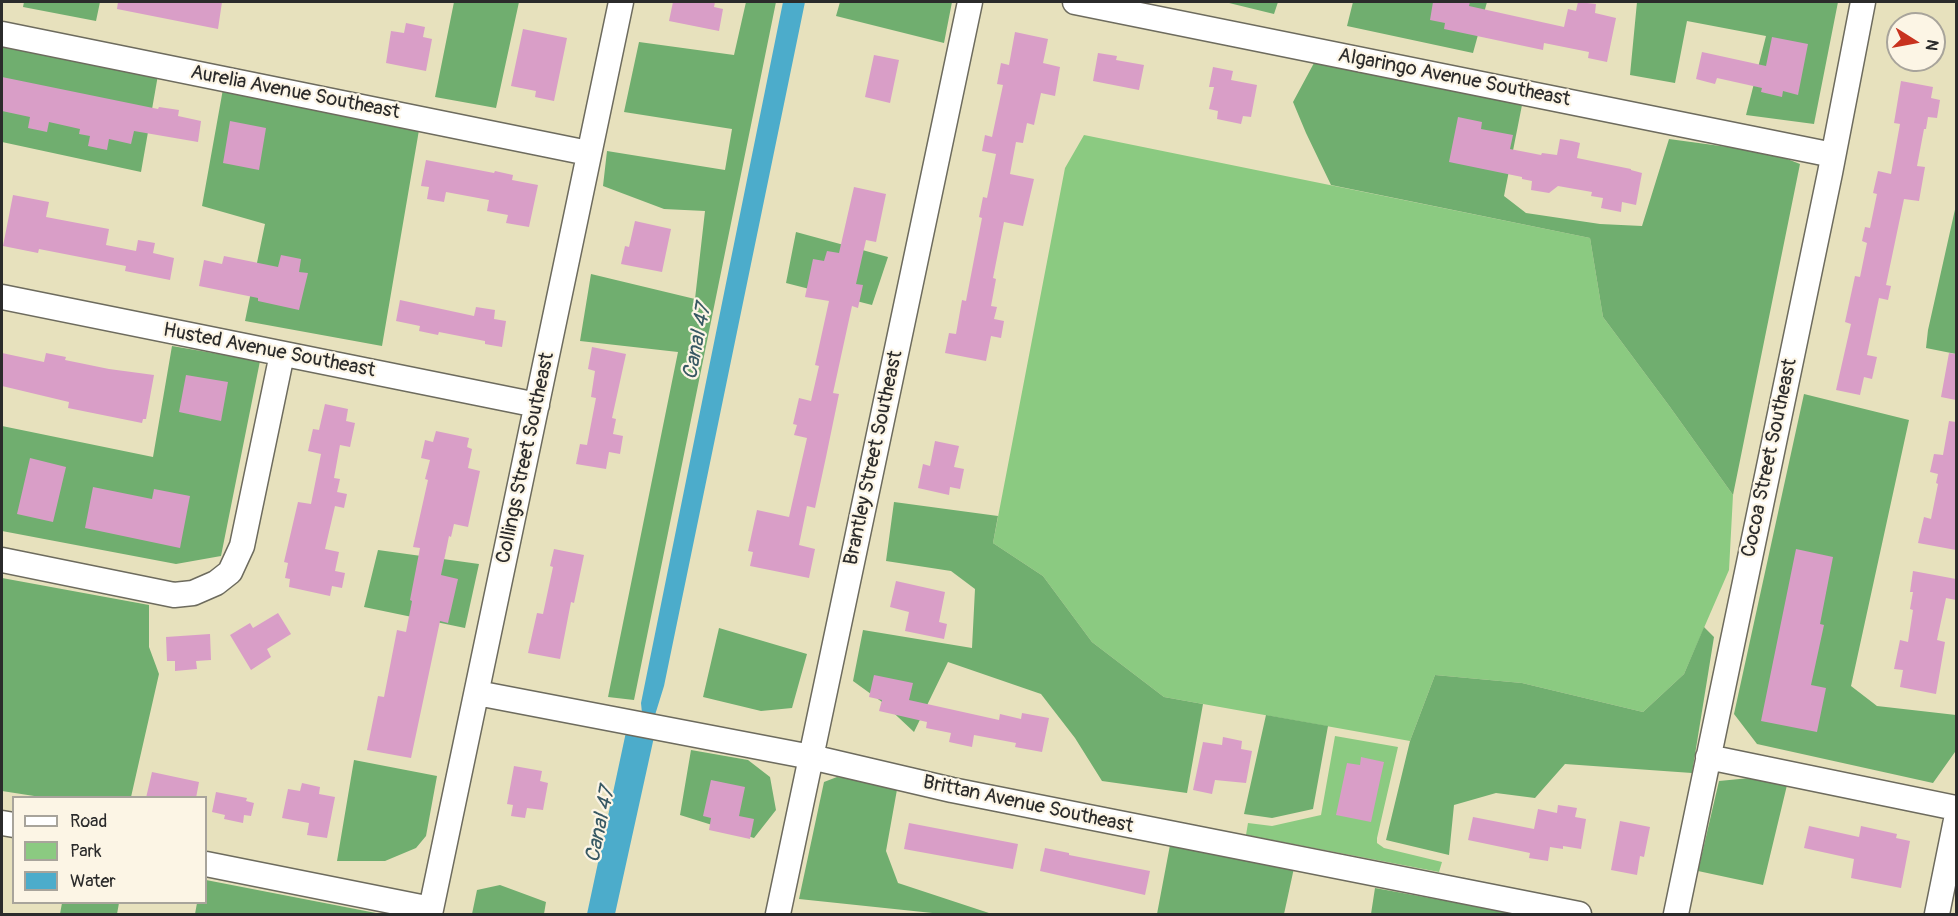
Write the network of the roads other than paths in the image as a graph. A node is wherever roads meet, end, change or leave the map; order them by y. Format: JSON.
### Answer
{"nodes":[{"id":1,"x":621,"y":2,"type":"edge"},
{"id":2,"x":970,"y":2,"type":"edge"},
{"id":3,"x":1075,"y":2,"type":"edge"},
{"id":4,"x":1863,"y":2,"type":"edge"},
{"id":5,"x":2,"y":34,"type":"edge"},
{"id":6,"x":588,"y":153,"type":"junction"},
{"id":7,"x":1833,"y":155,"type":"junction"},
{"id":8,"x":2,"y":297,"type":"edge"},
{"id":9,"x":282,"y":354,"type":"junction"},
{"id":10,"x":537,"y":405,"type":"junction"},
{"id":11,"x":2,"y":560,"type":"edge"},
{"id":12,"x":477,"y":693,"type":"junction"},
{"id":13,"x":811,"y":757,"type":"junction"},
{"id":14,"x":1708,"y":757,"type":"junction"},
{"id":15,"x":1956,"y":808,"type":"edge"},
{"id":16,"x":1956,"y":820,"type":"edge"},
{"id":17,"x":207,"y":864,"type":"edge"},
{"id":18,"x":431,"y":912,"type":"edge"},
{"id":19,"x":778,"y":915,"type":"edge"},
{"id":20,"x":1579,"y":915,"type":"edge"},
{"id":21,"x":1676,"y":915,"type":"edge"},
{"id":22,"x":1936,"y":915,"type":"edge"}],
"edges":[{"from":1,"to":6,"type":"street","name":"Collings Street Southeast"},
{"from":2,"to":13,"type":"street","name":"Brantley Street Southeast"},
{"from":3,"to":7,"type":"street","name":"Algaringo Avenue Southeast"},
{"from":4,"to":7,"type":"street","name":"Cocoa Street Southeast"},
{"from":5,"to":6,"type":"street","name":"Aurelia Avenue Southeast"},
{"from":6,"to":10,"type":"street","name":"Collings Street Southeast"},
{"from":7,"to":14,"type":"street","name":"Cocoa Street Southeast"},
{"from":8,"to":9,"type":"street","name":"Husted Avenue Southeast"},
{"from":9,"to":10,"type":"street","name":"Husted Avenue Southeast"},
{"from":9,"to":11,"type":"street"},
{"from":10,"to":12,"type":"street","name":"Collings Street Southeast"},
{"from":12,"to":13,"type":"street","name":"Brittan Avenue Southeast"},
{"from":12,"to":18,"type":"street","name":"Collings Street Southeast"},
{"from":13,"to":19,"type":"street","name":"Brantley Street Southeast"},
{"from":13,"to":20,"type":"street","name":"Brittan Avenue Southeast"},
{"from":14,"to":15,"type":"street"},
{"from":14,"to":21,"type":"street","name":"Cocoa Street Southeast"},
{"from":16,"to":22,"type":"street"},
{"from":17,"to":18,"type":"street"}]}
